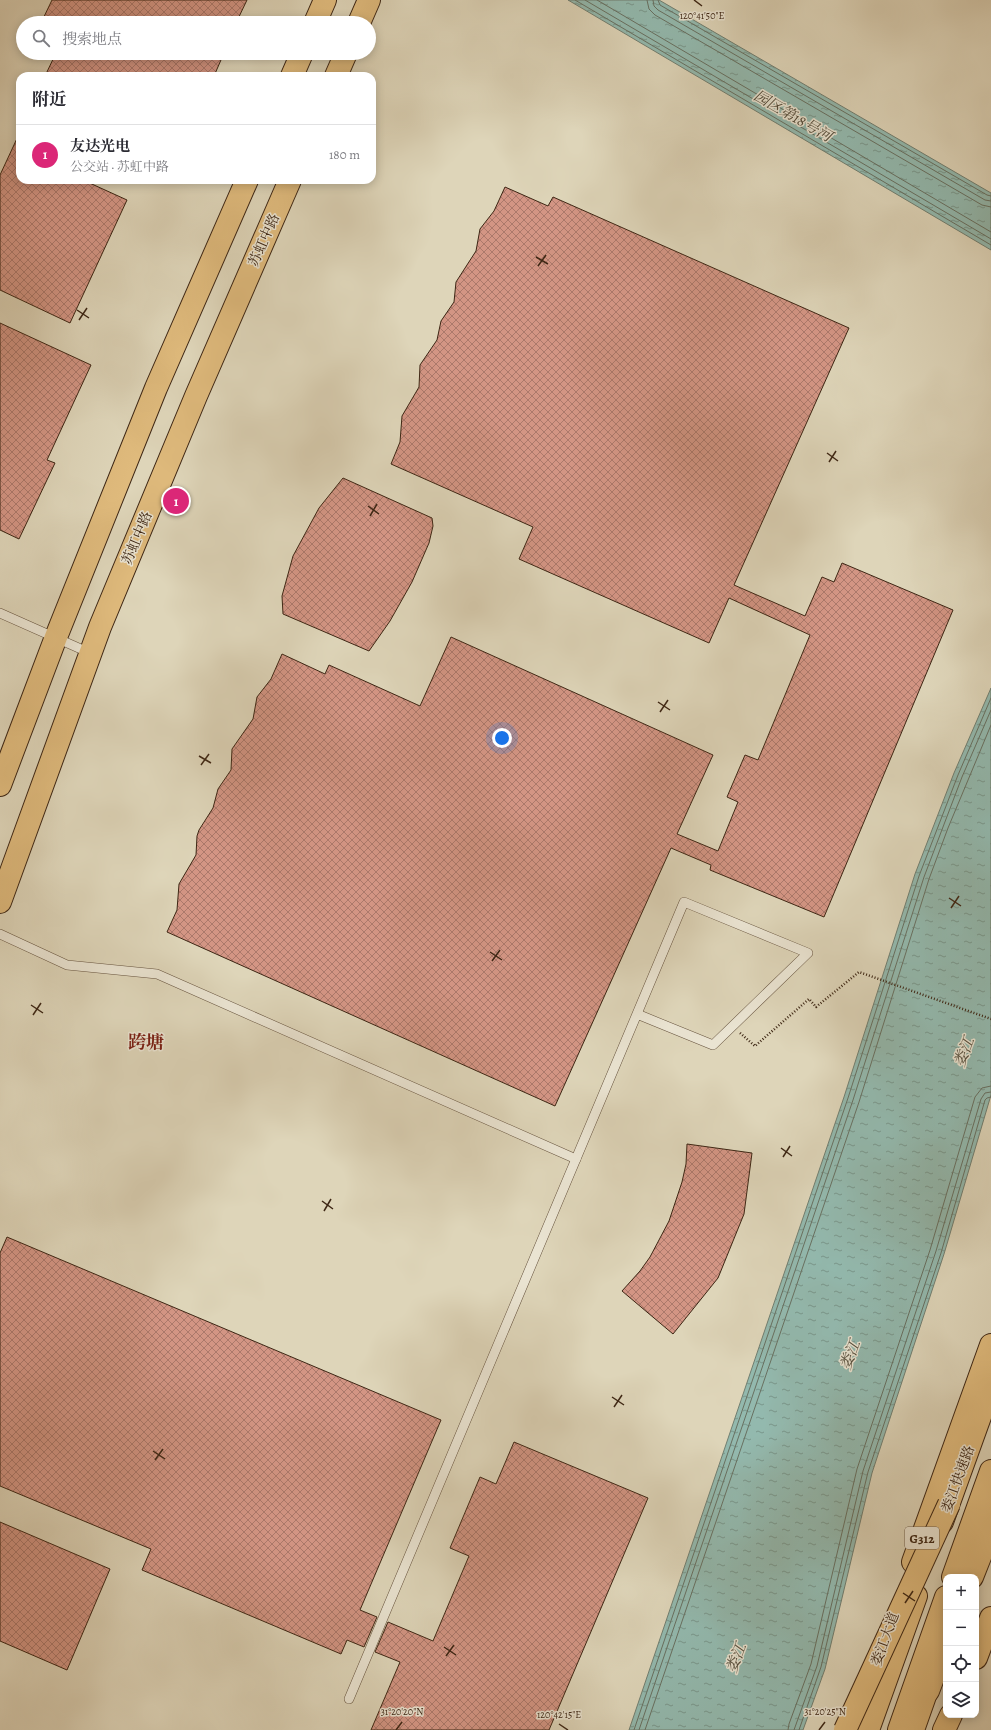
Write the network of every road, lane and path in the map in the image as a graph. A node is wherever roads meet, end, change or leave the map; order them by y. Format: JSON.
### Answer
{"nodes":[{"id":1,"x":325,"y":0,"type":"edge"},
{"id":2,"x":369,"y":0,"type":"edge"},
{"id":3,"x":318,"y":16,"type":"edge"},
{"id":4,"x":362,"y":16,"type":"edge"},
{"id":5,"x":299,"y":60,"type":"edge"},
{"id":6,"x":343,"y":60,"type":"edge"},
{"id":7,"x":294,"y":72,"type":"edge"},
{"id":8,"x":338,"y":72,"type":"edge"},
{"id":9,"x":245,"y":184,"type":"edge"},
{"id":10,"x":288,"y":184,"type":"edge"},
{"id":11,"x":0,"y":613,"type":"edge"},
{"id":12,"x":56,"y":637,"type":"junction"},
{"id":13,"x":90,"y":653,"type":"junction"},
{"id":14,"x":0,"y":785,"type":"edge"},
{"id":15,"x":0,"y":902,"type":"edge"},
{"id":16,"x":0,"y":934,"type":"edge"},
{"id":17,"x":637,"y":1014,"type":"junction"},
{"id":18,"x":991,"y":1019,"type":"edge"},
{"id":19,"x":732,"y":1026,"type":"junction"},
{"id":20,"x":576,"y":1159,"type":"junction"},
{"id":21,"x":991,"y":1345,"type":"edge"},
{"id":22,"x":991,"y":1386,"type":"edge"},
{"id":23,"x":991,"y":1471,"type":"edge"},
{"id":24,"x":949,"y":1504,"type":"junction"},
{"id":25,"x":991,"y":1513,"type":"edge"},
{"id":26,"x":991,"y":1529,"type":"edge"},
{"id":27,"x":954,"y":1574,"type":"edge"},
{"id":28,"x":969,"y":1574,"type":"edge"},
{"id":29,"x":973,"y":1574,"type":"edge"},
{"id":30,"x":943,"y":1608,"type":"edge"},
{"id":31,"x":991,"y":1618,"type":"edge"},
{"id":32,"x":943,"y":1645,"type":"edge"},
{"id":33,"x":945,"y":1646,"type":"edge"},
{"id":34,"x":979,"y":1650,"type":"edge"},
{"id":35,"x":348,"y":1699,"type":"dead end"},
{"id":36,"x":950,"y":1718,"type":"edge"},
{"id":37,"x":909,"y":1728,"type":"edge"},
{"id":38,"x":845,"y":1730,"type":"edge"},
{"id":39,"x":853,"y":1730,"type":"edge"},
{"id":40,"x":868,"y":1730,"type":"edge"},
{"id":41,"x":944,"y":1730,"type":"edge"}],
"edges":[{"from":1,"to":3,"type":"main road"},
{"from":2,"to":4,"type":"main road"},
{"from":5,"to":7,"type":"main road"},
{"from":6,"to":8,"type":"main road"},
{"from":9,"to":12,"type":"main road"},
{"from":10,"to":13,"type":"main road","name":"苏虹中路"},
{"from":11,"to":12,"type":"lane"},
{"from":12,"to":13,"type":"lane"},
{"from":12,"to":14,"type":"main road"},
{"from":13,"to":15,"type":"main road","name":"苏虹中路"},
{"from":16,"to":20,"type":"lane"},
{"from":17,"to":19,"type":"lane"},
{"from":17,"to":19,"type":"lane"},
{"from":17,"to":20,"type":"lane"},
{"from":18,"to":19,"type":"path"},
{"from":20,"to":35,"type":"lane"},
{"from":21,"to":39,"type":"main road","name":"娄江大道","number":"G312"},
{"from":22,"to":24,"type":"main road","name":"娄江快速路","number":"G312"},
{"from":23,"to":27,"type":"main road","name":"娄江快速路"},
{"from":24,"to":38,"type":"main road","bridge":true},
{"from":24,"to":40,"type":"main road","name":"娄江快速路","number":"G312","bridge":true},
{"from":25,"to":28,"type":"main road"},
{"from":26,"to":29,"type":"main road"},
{"from":30,"to":37,"type":"main road"},
{"from":31,"to":34,"type":"main road"},
{"from":32,"to":37,"type":"main road"},
{"from":33,"to":37,"type":"main road"},
{"from":36,"to":41,"type":"main road"}]}
